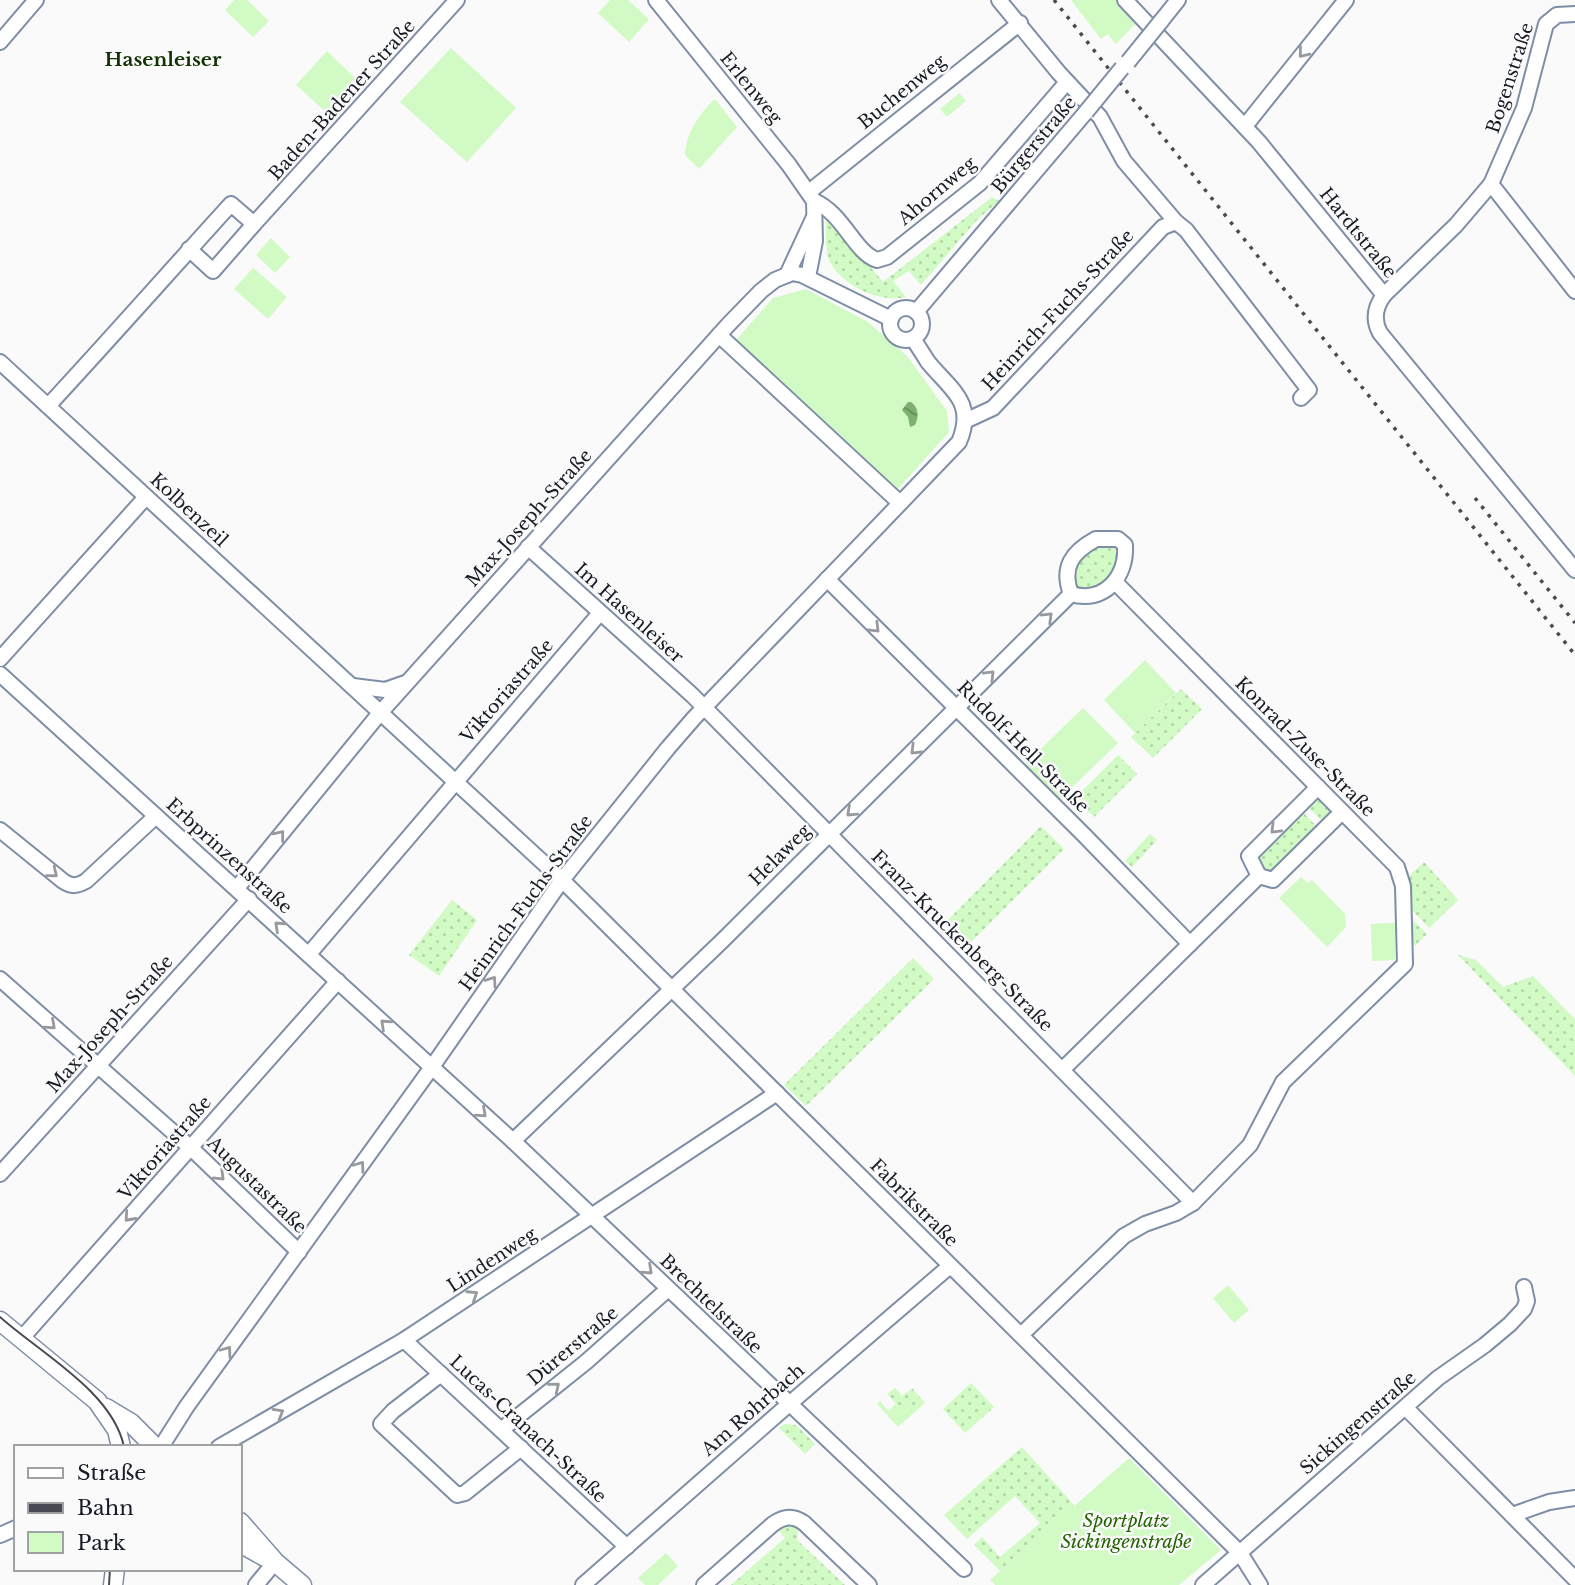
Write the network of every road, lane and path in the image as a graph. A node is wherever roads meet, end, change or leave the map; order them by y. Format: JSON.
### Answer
{"nodes":[{"id":1,"x":36,"y":0,"type":"edge"},
{"id":2,"x":457,"y":0,"type":"edge"},
{"id":3,"x":656,"y":0,"type":"edge"},
{"id":4,"x":999,"y":0,"type":"edge"},
{"id":5,"x":1125,"y":0,"type":"edge"},
{"id":6,"x":1178,"y":0,"type":"edge"},
{"id":7,"x":1346,"y":0,"type":"edge"},
{"id":8,"x":1140,"y":5,"type":"edge"},
{"id":9,"x":1575,"y":13,"type":"edge"},
{"id":10,"x":1020,"y":23,"type":"junction"},
{"id":11,"x":0,"y":42,"type":"edge"},
{"id":12,"x":1067,"y":82,"type":"junction"},
{"id":13,"x":1245,"y":126,"type":"junction"},
{"id":14,"x":1491,"y":184,"type":"junction"},
{"id":15,"x":812,"y":197,"type":"junction"},
{"id":16,"x":813,"y":218,"type":"junction"},
{"id":17,"x":1176,"y":222,"type":"junction"},
{"id":18,"x":254,"y":224,"type":"junction"},
{"id":19,"x":189,"y":249,"type":"junction"},
{"id":20,"x":882,"y":260,"type":"joint"},
{"id":21,"x":787,"y":275,"type":"junction"},
{"id":22,"x":808,"y":276,"type":"junction"},
{"id":23,"x":1575,"y":291,"type":"edge"},
{"id":24,"x":1384,"y":295,"type":"junction"},
{"id":25,"x":916,"y":312,"type":"junction"},
{"id":26,"x":891,"y":319,"type":"junction"},
{"id":27,"x":719,"y":335,"type":"junction"},
{"id":28,"x":913,"y":339,"type":"junction"},
{"id":29,"x":0,"y":362,"type":"edge"},
{"id":30,"x":1301,"y":398,"type":"dead end"},
{"id":31,"x":48,"y":406,"type":"junction"},
{"id":32,"x":965,"y":421,"type":"junction"},
{"id":33,"x":146,"y":497,"type":"junction"},
{"id":34,"x":900,"y":503,"type":"junction"},
{"id":35,"x":528,"y":547,"type":"junction"},
{"id":36,"x":1575,"y":570,"type":"edge"},
{"id":37,"x":827,"y":579,"type":"junction"},
{"id":38,"x":1116,"y":583,"type":"junction"},
{"id":39,"x":1071,"y":594,"type":"junction"},
{"id":40,"x":600,"y":613,"type":"junction"},
{"id":41,"x":0,"y":659,"type":"edge"},
{"id":42,"x":0,"y":674,"type":"edge"},
{"id":43,"x":408,"y":681,"type":"junction"},
{"id":44,"x":352,"y":685,"type":"junction"},
{"id":45,"x":704,"y":708,"type":"junction"},
{"id":46,"x":956,"y":709,"type":"junction"},
{"id":47,"x":380,"y":713,"type":"junction"},
{"id":48,"x":454,"y":782,"type":"junction"},
{"id":49,"x":1318,"y":787,"type":"junction"},
{"id":50,"x":1342,"y":812,"type":"junction"},
{"id":51,"x":156,"y":816,"type":"junction"},
{"id":52,"x":0,"y":830,"type":"edge"},
{"id":53,"x":828,"y":833,"type":"junction"},
{"id":54,"x":1259,"y":876,"type":"junction"},
{"id":55,"x":562,"y":880,"type":"junction"},
{"id":56,"x":237,"y":888,"type":"junction"},
{"id":57,"x":249,"y":899,"type":"junction"},
{"id":58,"x":1190,"y":944,"type":"junction"},
{"id":59,"x":309,"y":954,"type":"junction"},
{"id":60,"x":0,"y":979,"type":"edge"},
{"id":61,"x":338,"y":981,"type":"junction"},
{"id":62,"x":672,"y":989,"type":"junction"},
{"id":63,"x":97,"y":1067,"type":"junction"},
{"id":64,"x":432,"y":1067,"type":"junction"},
{"id":65,"x":1062,"y":1070,"type":"junction"},
{"id":66,"x":777,"y":1093,"type":"junction"},
{"id":67,"x":513,"y":1141,"type":"junction"},
{"id":68,"x":191,"y":1148,"type":"junction"},
{"id":69,"x":0,"y":1174,"type":"edge"},
{"id":70,"x":1192,"y":1203,"type":"junction"},
{"id":71,"x":592,"y":1217,"type":"junction"},
{"id":72,"x":299,"y":1252,"type":"junction"},
{"id":73,"x":950,"y":1266,"type":"junction"},
{"id":74,"x":1524,"y":1287,"type":"dead end"},
{"id":75,"x":668,"y":1289,"type":"junction"},
{"id":76,"x":0,"y":1321,"type":"edge"},
{"id":77,"x":1021,"y":1335,"type":"junction"},
{"id":78,"x":21,"y":1339,"type":"junction"},
{"id":79,"x":404,"y":1340,"type":"junction"},
{"id":80,"x":441,"y":1374,"type":"junction"},
{"id":81,"x":97,"y":1401,"type":"junction"},
{"id":82,"x":788,"y":1405,"type":"junction"},
{"id":83,"x":1406,"y":1408,"type":"junction"},
{"id":84,"x":501,"y":1430,"type":"junction"},
{"id":85,"x":119,"y":1438,"type":"edge"},
{"id":86,"x":153,"y":1445,"type":"edge"},
{"id":87,"x":162,"y":1445,"type":"edge"},
{"id":88,"x":222,"y":1445,"type":"edge"},
{"id":89,"x":521,"y":1448,"type":"junction"},
{"id":90,"x":1575,"y":1499,"type":"edge"},
{"id":91,"x":1512,"y":1515,"type":"junction"},
{"id":92,"x":242,"y":1524,"type":"edge"},
{"id":93,"x":242,"y":1544,"type":"edge"},
{"id":94,"x":627,"y":1547,"type":"junction"},
{"id":95,"x":1240,"y":1553,"type":"junction"},
{"id":96,"x":275,"y":1562,"type":"junction"},
{"id":97,"x":964,"y":1569,"type":"dead end"},
{"id":98,"x":1575,"y":1579,"type":"edge"},
{"id":99,"x":256,"y":1585,"type":"edge"},
{"id":100,"x":302,"y":1585,"type":"edge"},
{"id":101,"x":583,"y":1585,"type":"edge"},
{"id":102,"x":704,"y":1585,"type":"edge"},
{"id":103,"x":869,"y":1585,"type":"edge"},
{"id":104,"x":1203,"y":1585,"type":"edge"},
{"id":105,"x":1260,"y":1585,"type":"edge"}],
"edges":[{"from":1,"to":11,"type":"street"},
{"from":2,"to":18,"type":"street","name":"Baden-Badener Straße"},
{"from":3,"to":15,"type":"street","name":"Erlenweg"},
{"from":4,"to":10,"type":"street"},
{"from":5,"to":8,"type":"street","name":"Hardtstraße"},
{"from":6,"to":25,"type":"street","name":"Bürgerstraße","bridge":true},
{"from":7,"to":13,"type":"street","one_way":true},
{"from":8,"to":13,"type":"street","name":"Hardtstraße"},
{"from":9,"to":14,"type":"street","name":"Bogenstraße"},
{"from":10,"to":12,"type":"street"},
{"from":10,"to":15,"type":"street","name":"Buchenweg"},
{"from":12,"to":17,"type":"street"},
{"from":12,"to":20,"type":"street","name":"Ahornweg"},
{"from":13,"to":24,"type":"street","name":"Hardtstraße"},
{"from":14,"to":23,"type":"street"},
{"from":14,"to":24,"type":"street","name":"Bogenstraße"},
{"from":15,"to":16,"type":"street"},
{"from":15,"to":20,"type":"street","name":"Erlenweg"},
{"from":16,"to":21,"type":"street"},
{"from":16,"to":22,"type":"street"},
{"from":17,"to":30,"type":"street"},
{"from":17,"to":32,"type":"street","name":"Heinrich-Fuchs-Straße"},
{"from":18,"to":19,"type":"street"},
{"from":18,"to":19,"type":"street","name":"Baden-Badener Straße"},
{"from":19,"to":31,"type":"street"},
{"from":21,"to":22,"type":"street"},
{"from":21,"to":27,"type":"street","name":"Max-Joseph-Straße"},
{"from":22,"to":26,"type":"street"},
{"from":24,"to":36,"type":"street","name":"Hardtstraße"},
{"from":25,"to":26,"type":"street"},
{"from":25,"to":28,"type":"street"},
{"from":26,"to":28,"type":"street"},
{"from":27,"to":34,"type":"street"},
{"from":27,"to":35,"type":"street","name":"Max-Joseph-Straße"},
{"from":28,"to":32,"type":"street","name":"Heinrich-Fuchs-Straße"},
{"from":29,"to":31,"type":"street","name":"Kolbenzeil"},
{"from":31,"to":33,"type":"street","name":"Kolbenzeil"},
{"from":32,"to":34,"type":"street","name":"Heinrich-Fuchs-Straße"},
{"from":33,"to":41,"type":"street"},
{"from":33,"to":44,"type":"street","name":"Kolbenzeil"},
{"from":34,"to":37,"type":"street","name":"Heinrich-Fuchs-Straße"},
{"from":35,"to":40,"type":"street","name":"Im Hasenleiser"},
{"from":35,"to":43,"type":"street","name":"Max-Joseph-Straße"},
{"from":37,"to":45,"type":"street","name":"Heinrich-Fuchs-Straße"},
{"from":37,"to":46,"type":"street","name":"Rudolf-Hell-Straße","one_way":true},
{"from":38,"to":39,"type":"street"},
{"from":38,"to":39,"type":"street"},
{"from":38,"to":49,"type":"street","name":"Konrad-Zuse-Straße"},
{"from":46,"to":39,"type":"street","name":"Helaweg","one_way":true},
{"from":40,"to":45,"type":"street","name":"Im Hasenleiser"},
{"from":40,"to":48,"type":"street","name":"Viktoriastraße"},
{"from":42,"to":51,"type":"street","name":"Erbprinzenstraße"},
{"from":43,"to":44,"type":"street"},
{"from":43,"to":47,"type":"street","name":"Max-Joseph-Straße"},
{"from":44,"to":47,"type":"street","name":"Kolbenzeil"},
{"from":45,"to":53,"type":"street","name":"Franz-Kruckenberg-Straße"},
{"from":45,"to":55,"type":"street","name":"Heinrich-Fuchs-Straße"},
{"from":46,"to":53,"type":"street","name":"Helaweg","one_way":true},
{"from":46,"to":58,"type":"street","name":"Rudolf-Hell-Straße"},
{"from":47,"to":48,"type":"street","name":"Kolbenzeil"},
{"from":56,"to":47,"type":"street","name":"Max-Joseph-Straße","one_way":true},
{"from":48,"to":55,"type":"street","name":"Kolbenzeil"},
{"from":48,"to":59,"type":"street","name":"Viktoriastraße"},
{"from":49,"to":50,"type":"street","name":"Konrad-Zuse-Straße"},
{"from":49,"to":54,"type":"street","one_way":true},
{"from":50,"to":54,"type":"street"},
{"from":50,"to":70,"type":"street","name":"Konrad-Zuse-Straße"},
{"from":52,"to":51,"type":"street","one_way":true},
{"from":51,"to":56,"type":"street","name":"Erbprinzenstraße"},
{"from":53,"to":62,"type":"street","name":"Helaweg"},
{"from":53,"to":65,"type":"street","name":"Franz-Kruckenberg-Straße"},
{"from":54,"to":58,"type":"street"},
{"from":55,"to":62,"type":"street","name":"Fabrikstraße"},
{"from":64,"to":55,"type":"street","name":"Heinrich-Fuchs-Straße","one_way":true},
{"from":56,"to":57,"type":"street","name":"Erbprinzenstraße"},
{"from":59,"to":57,"type":"street","name":"Erbprinzenstraße","one_way":true},
{"from":57,"to":63,"type":"street","name":"Max-Joseph-Straße"},
{"from":58,"to":65,"type":"street"},
{"from":59,"to":61,"type":"street","name":"Erbprinzenstraße"},
{"from":60,"to":63,"type":"street","name":"Augustastraße","one_way":true},
{"from":64,"to":61,"type":"street","name":"Erbprinzenstraße","one_way":true},
{"from":61,"to":68,"type":"street","name":"Viktoriastraße"},
{"from":62,"to":66,"type":"street","name":"Fabrikstraße"},
{"from":62,"to":67,"type":"street","name":"Helaweg"},
{"from":63,"to":68,"type":"street","name":"Augustastraße"},
{"from":63,"to":69,"type":"street","name":"Max-Joseph-Straße"},
{"from":64,"to":67,"type":"street","name":"Brechtelstraße","one_way":true},
{"from":72,"to":64,"type":"street","name":"Heinrich-Fuchs-Straße","one_way":true},
{"from":65,"to":70,"type":"street","name":"Franz-Kruckenberg-Straße"},
{"from":66,"to":71,"type":"street","name":"Lindenweg"},
{"from":66,"to":73,"type":"street","name":"Fabrikstraße"},
{"from":67,"to":71,"type":"street","name":"Brechtelstraße"},
{"from":68,"to":72,"type":"street","name":"Augustastraße","one_way":true},
{"from":68,"to":78,"type":"street","name":"Viktoriastraße","one_way":true},
{"from":70,"to":77,"type":"street"},
{"from":71,"to":75,"type":"street","name":"Brechtelstraße","one_way":true},
{"from":79,"to":71,"type":"street","name":"Lindenweg","one_way":true},
{"from":87,"to":72,"type":"street","name":"Heinrich-Fuchs-Straße","one_way":true},
{"from":73,"to":77,"type":"street","name":"Fabrikstraße"},
{"from":73,"to":82,"type":"street","name":"Am Rohrbach"},
{"from":74,"to":83,"type":"street","name":"Sickingenstraße"},
{"from":75,"to":82,"type":"street","name":"Brechtelstraße"},
{"from":84,"to":75,"type":"street","name":"Dürerstraße","one_way":true},
{"from":76,"to":78,"type":"main road"},
{"from":77,"to":95,"type":"street","name":"Fabrikstraße"},
{"from":78,"to":81,"type":"main road"},
{"from":79,"to":80,"type":"street","name":"Lucas-Cranach-Straße"},
{"from":88,"to":79,"type":"street","name":"Lindenweg","one_way":true},
{"from":80,"to":84,"type":"street","name":"Lucas-Cranach-Straße"},
{"from":80,"to":89,"type":"street"},
{"from":81,"to":85,"type":"main road"},
{"from":81,"to":86,"type":"main road"},
{"from":82,"to":94,"type":"street","name":"Am Rohrbach"},
{"from":82,"to":97,"type":"street","name":"Brechtelstraße"},
{"from":83,"to":91,"type":"street"},
{"from":83,"to":95,"type":"street","name":"Sickingenstraße"},
{"from":84,"to":89,"type":"street","name":"Lucas-Cranach-Straße"},
{"from":89,"to":94,"type":"street","name":"Lucas-Cranach-Straße"},
{"from":90,"to":91,"type":"street"},
{"from":91,"to":98,"type":"street"},
{"from":92,"to":96,"type":"main road"},
{"from":93,"to":96,"type":"main road"},
{"from":94,"to":101,"type":"street","name":"Am Rohrbach"},
{"from":95,"to":104,"type":"street","name":"Sickingenstraße"},
{"from":95,"to":105,"type":"street","name":"Fabrikstraße"},
{"from":96,"to":99,"type":"street"},
{"from":96,"to":100,"type":"main road"},
{"from":102,"to":103,"type":"street"}]}
